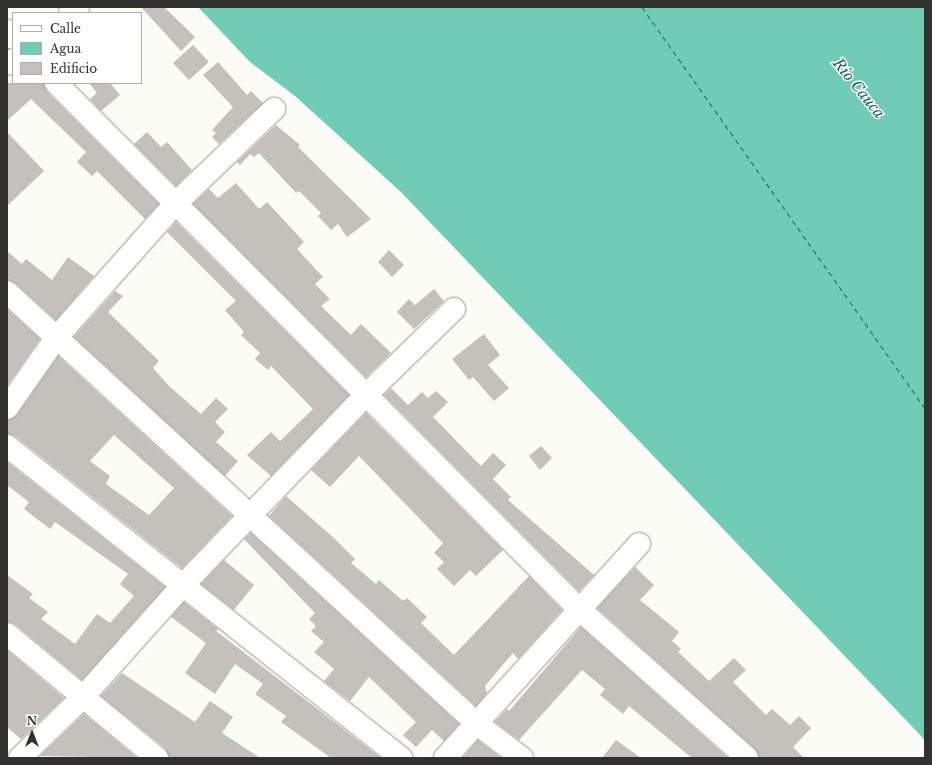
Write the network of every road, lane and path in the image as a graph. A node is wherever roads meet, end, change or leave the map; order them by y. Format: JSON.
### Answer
{"nodes":[{"id":1,"x":57,"y":84,"type":"edge"},
{"id":2,"x":274,"y":110,"type":"dead end"},
{"id":3,"x":176,"y":203,"type":"junction"},
{"id":4,"x":7,"y":292,"type":"edge"},
{"id":5,"x":454,"y":309,"type":"dead end"},
{"id":6,"x":56,"y":338,"type":"junction"},
{"id":7,"x":366,"y":394,"type":"junction"},
{"id":8,"x":7,"y":408,"type":"edge"},
{"id":9,"x":7,"y":446,"type":"edge"},
{"id":10,"x":250,"y":515,"type":"junction"},
{"id":11,"x":639,"y":544,"type":"dead end"},
{"id":12,"x":183,"y":585,"type":"junction"},
{"id":13,"x":578,"y":608,"type":"junction"},
{"id":14,"x":7,"y":634,"type":"edge"},
{"id":15,"x":83,"y":697,"type":"junction"},
{"id":16,"x":476,"y":723,"type":"junction"},
{"id":17,"x":20,"y":758,"type":"edge"},
{"id":18,"x":157,"y":758,"type":"edge"},
{"id":19,"x":401,"y":758,"type":"edge"},
{"id":20,"x":445,"y":758,"type":"edge"},
{"id":21,"x":522,"y":758,"type":"edge"},
{"id":22,"x":747,"y":758,"type":"edge"}],
"edges":[{"from":1,"to":3,"type":"street"},
{"from":2,"to":3,"type":"street"},
{"from":3,"to":6,"type":"street"},
{"from":3,"to":7,"type":"street"},
{"from":4,"to":6,"type":"street"},
{"from":5,"to":7,"type":"street"},
{"from":6,"to":8,"type":"street"},
{"from":6,"to":10,"type":"street"},
{"from":7,"to":10,"type":"street"},
{"from":7,"to":13,"type":"street"},
{"from":9,"to":12,"type":"street"},
{"from":10,"to":12,"type":"street"},
{"from":10,"to":16,"type":"street"},
{"from":11,"to":13,"type":"street"},
{"from":12,"to":15,"type":"street"},
{"from":12,"to":19,"type":"street"},
{"from":13,"to":16,"type":"street"},
{"from":13,"to":22,"type":"street"},
{"from":14,"to":15,"type":"street"},
{"from":15,"to":17,"type":"street"},
{"from":15,"to":18,"type":"street"},
{"from":16,"to":20,"type":"street"},
{"from":16,"to":21,"type":"street"}]}
